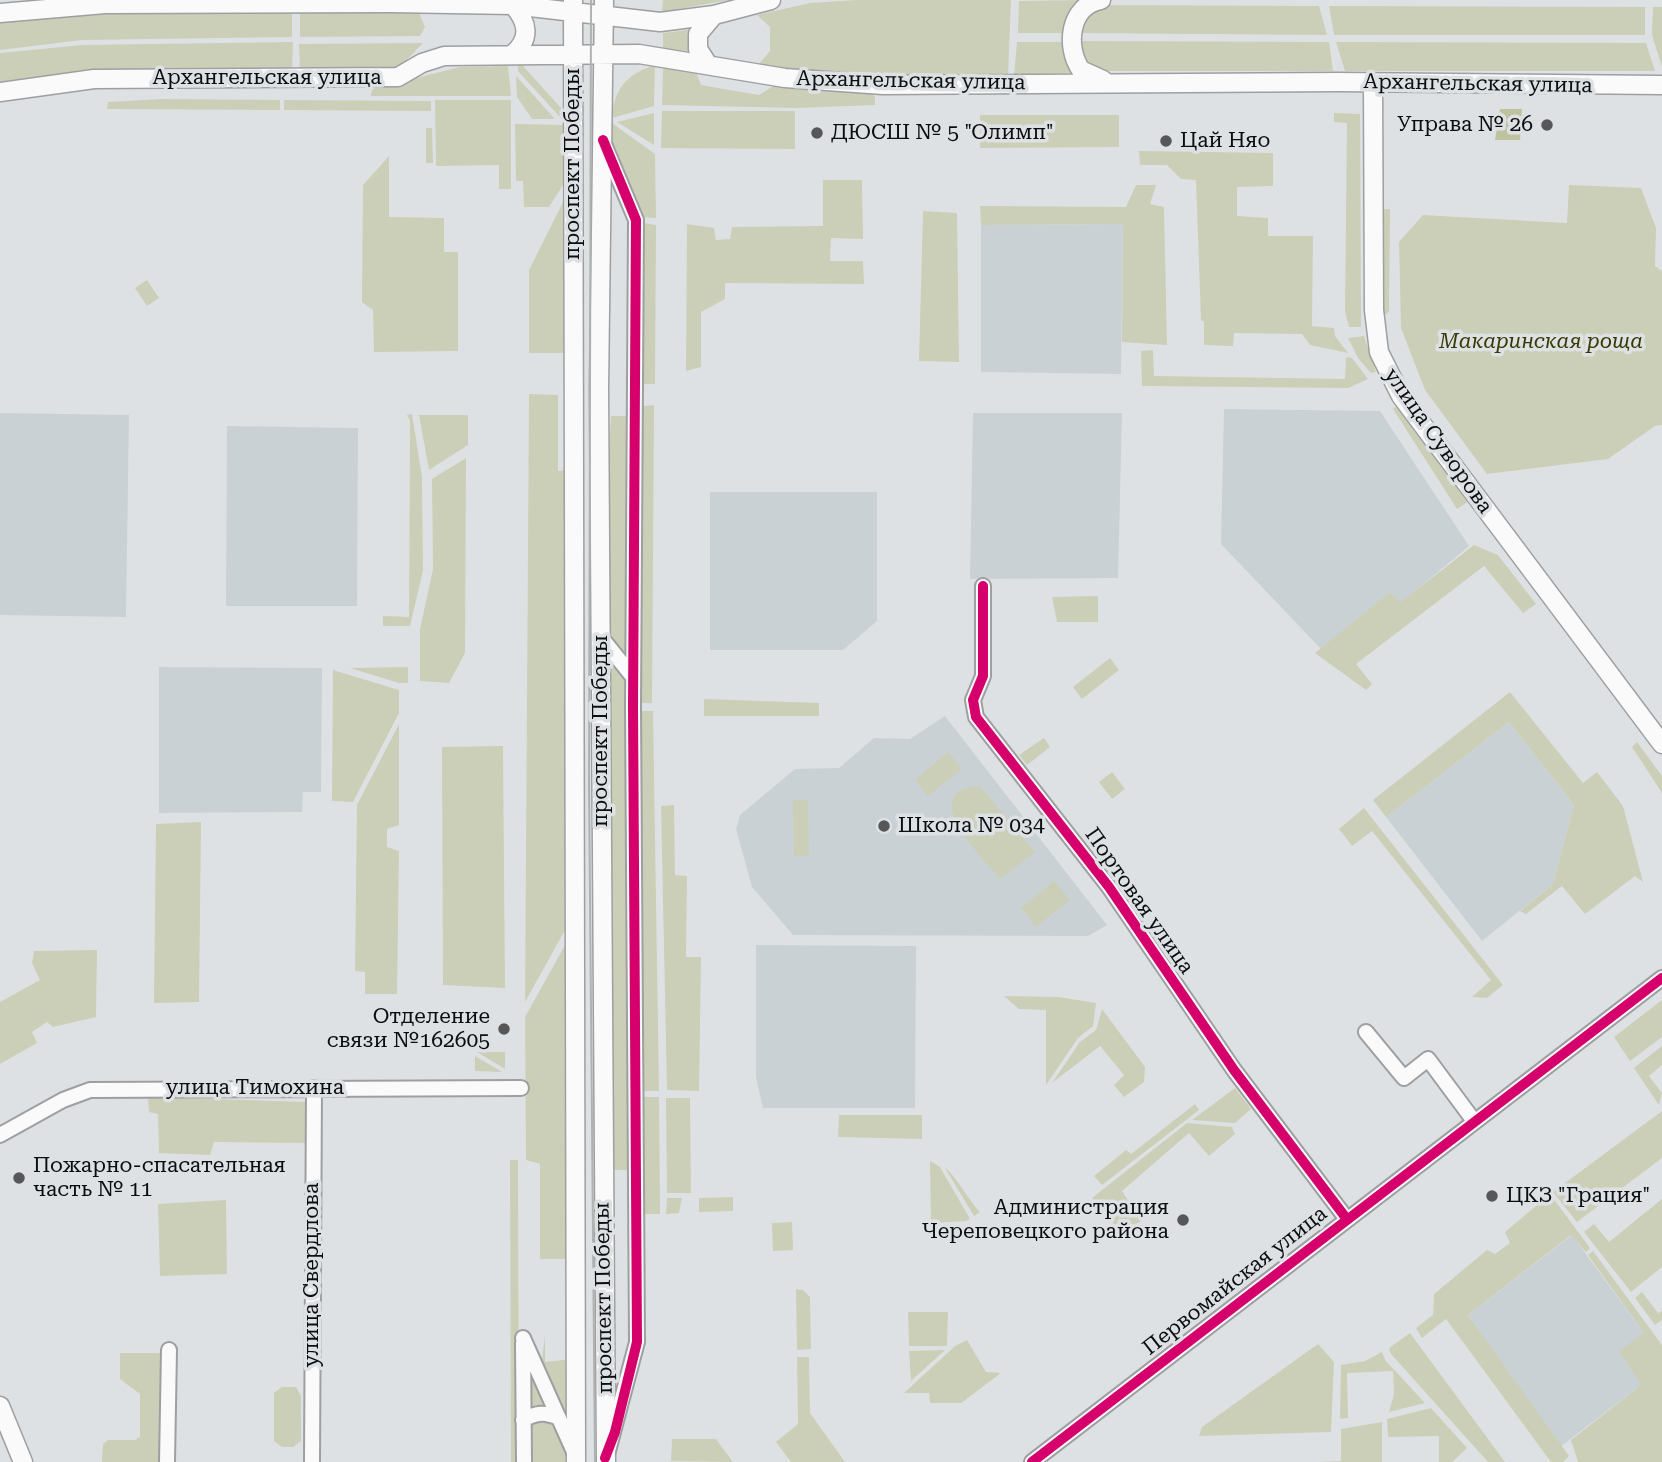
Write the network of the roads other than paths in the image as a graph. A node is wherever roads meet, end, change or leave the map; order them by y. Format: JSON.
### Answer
{"nodes":[{"id":1,"x":771,"y":0,"type":"edge"},
{"id":2,"x":1101,"y":0,"type":"edge"},
{"id":3,"x":513,"y":5,"type":"junction"},
{"id":4,"x":573,"y":6,"type":"edge"},
{"id":5,"x":604,"y":8,"type":"edge"},
{"id":6,"x":0,"y":13,"type":"edge"},
{"id":7,"x":714,"y":15,"type":"junction"},
{"id":8,"x":513,"y":54,"type":"junction"},
{"id":9,"x":573,"y":54,"type":"junction"},
{"id":10,"x":604,"y":54,"type":"junction"},
{"id":11,"x":707,"y":63,"type":"junction"},
{"id":12,"x":1373,"y":83,"type":"junction"},
{"id":13,"x":1123,"y":84,"type":"junction"},
{"id":14,"x":1662,"y":86,"type":"edge"},
{"id":15,"x":0,"y":92,"type":"edge"},
{"id":16,"x":603,"y":140,"type":"junction"},
{"id":17,"x":983,"y":586,"type":"dead end"},
{"id":18,"x":600,"y":636,"type":"junction"},
{"id":19,"x":633,"y":677,"type":"junction"},
{"id":20,"x":1662,"y":744,"type":"edge"},
{"id":21,"x":1662,"y":978,"type":"edge"},
{"id":22,"x":1366,"y":1032,"type":"dead end"},
{"id":23,"x":314,"y":1088,"type":"junction"},
{"id":24,"x":521,"y":1088,"type":"dead end"},
{"id":25,"x":1474,"y":1121,"type":"junction"},
{"id":26,"x":0,"y":1135,"type":"edge"},
{"id":27,"x":1346,"y":1218,"type":"junction"},
{"id":28,"x":169,"y":1350,"type":"dead end"},
{"id":29,"x":0,"y":1406,"type":"edge"},
{"id":30,"x":559,"y":1418,"type":"junction"},
{"id":31,"x":523,"y":1420,"type":"junction"},
{"id":32,"x":576,"y":1459,"type":"edge"},
{"id":33,"x":606,"y":1460,"type":"edge"},
{"id":34,"x":23,"y":1462,"type":"edge"},
{"id":35,"x":167,"y":1462,"type":"edge"},
{"id":36,"x":312,"y":1462,"type":"edge"},
{"id":37,"x":524,"y":1462,"type":"edge"},
{"id":38,"x":1032,"y":1462,"type":"edge"}],
"edges":[{"from":1,"to":7,"type":"main road"},
{"from":2,"to":13,"type":"main road"},
{"from":3,"to":4,"type":"main road"},
{"from":3,"to":6,"type":"main road"},
{"from":3,"to":8,"type":"main road"},
{"from":4,"to":5,"type":"main road"},
{"from":4,"to":9,"type":"main road","name":"проспект Победы"},
{"from":5,"to":7,"type":"main road"},
{"from":5,"to":10,"type":"main road","name":"проспект Победы"},
{"from":7,"to":11,"type":"main road"},
{"from":8,"to":9,"type":"main road","name":"Архангельская улица"},
{"from":8,"to":15,"type":"main road","name":"Архангельская улица"},
{"from":9,"to":10,"type":"main road","name":"Архангельская улица"},
{"from":9,"to":32,"type":"main road","name":"проспект Победы"},
{"from":10,"to":11,"type":"main road","name":"Архангельская улица"},
{"from":10,"to":16,"type":"main road","name":"проспект Победы"},
{"from":11,"to":13,"type":"main road","name":"Архангельская улица"},
{"from":12,"to":13,"type":"main road","name":"Архангельская улица"},
{"from":12,"to":14,"type":"main road","name":"Архангельская улица"},
{"from":12,"to":20,"type":"main road","name":"улица Суворова"},
{"from":16,"to":18,"type":"main road","name":"проспект Победы"},
{"from":16,"to":19,"type":"street"},
{"from":17,"to":27,"type":"street","name":"Портовая улица"},
{"from":18,"to":19,"type":"street"},
{"from":18,"to":33,"type":"main road","name":"проспект Победы"},
{"from":19,"to":33,"type":"street"},
{"from":21,"to":25,"type":"street","name":"Первомайская улица"},
{"from":22,"to":25,"type":"street"},
{"from":23,"to":24,"type":"street","name":"улица Тимохина"},
{"from":23,"to":26,"type":"street","name":"улица Тимохина"},
{"from":23,"to":36,"type":"street","name":"улица Свердлова"},
{"from":25,"to":27,"type":"street","name":"Первомайская улица"},
{"from":27,"to":38,"type":"street","name":"Первомайская улица"},
{"from":28,"to":35,"type":"street"},
{"from":29,"to":34,"type":"main road"},
{"from":30,"to":31,"type":"street"},
{"from":30,"to":31,"type":"street"},
{"from":30,"to":32,"type":"street"},
{"from":31,"to":37,"type":"street"}]}
